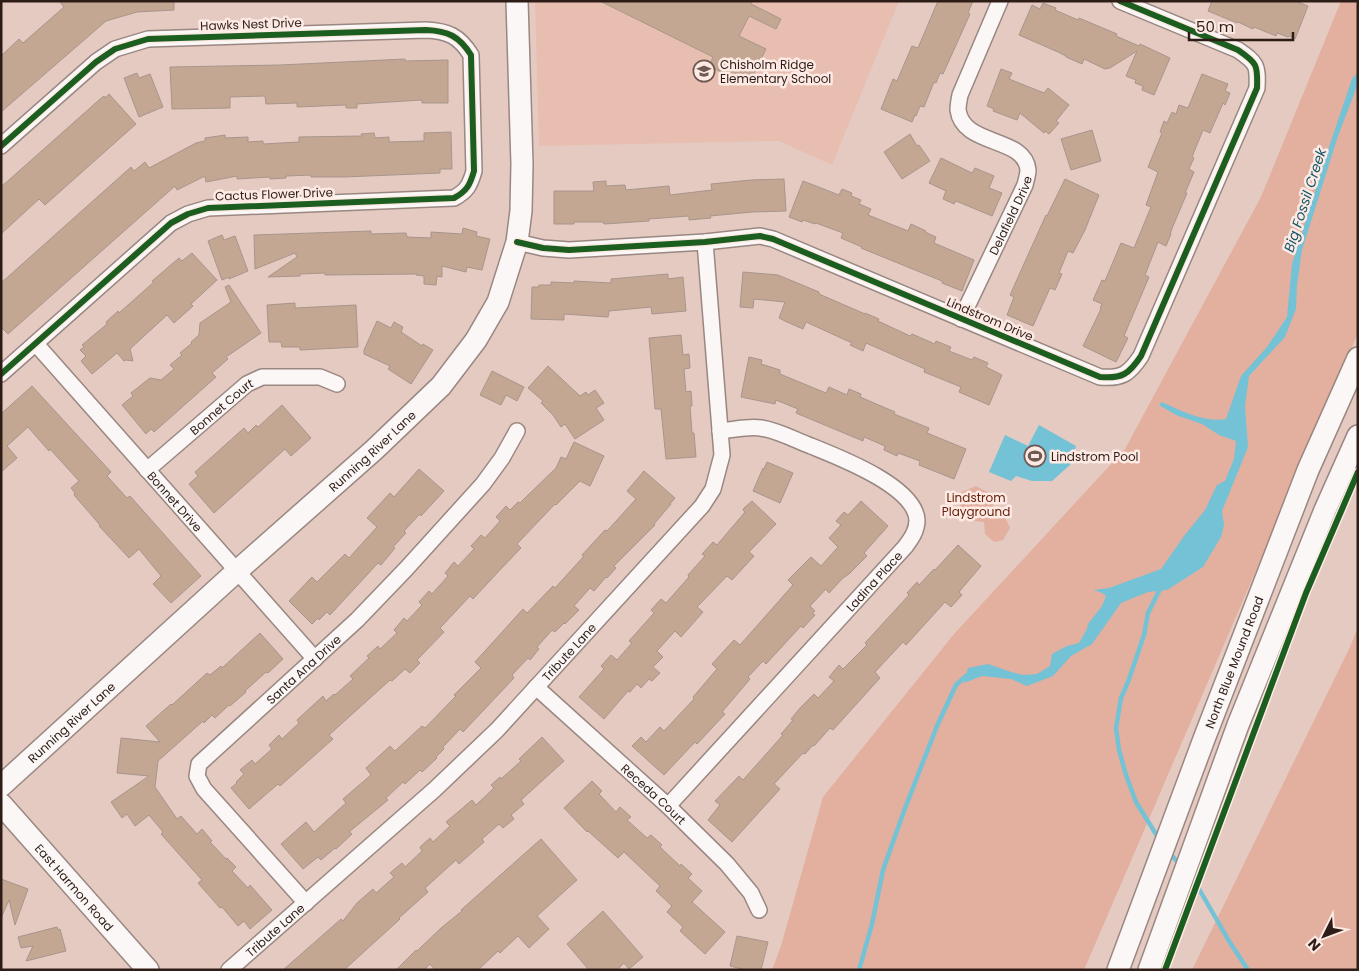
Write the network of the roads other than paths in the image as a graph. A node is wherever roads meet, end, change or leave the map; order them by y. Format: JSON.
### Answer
{"nodes":[{"id":1,"x":517,"y":1,"type":"edge"},
{"id":2,"x":1000,"y":1,"type":"edge"},
{"id":3,"x":1120,"y":1,"type":"edge"},
{"id":4,"x":473,"y":113,"type":"joint"},
{"id":5,"x":1,"y":146,"type":"edge"},
{"id":6,"x":517,"y":242,"type":"junction"},
{"id":7,"x":705,"y":242,"type":"junction"},
{"id":8,"x":961,"y":319,"type":"junction"},
{"id":9,"x":36,"y":344,"type":"junction"},
{"id":10,"x":1358,"y":358,"type":"edge"},
{"id":11,"x":1,"y":374,"type":"edge"},
{"id":12,"x":337,"y":384,"type":"dead end"},
{"id":13,"x":517,"y":431,"type":"dead end"},
{"id":14,"x":720,"y":432,"type":"junction"},
{"id":15,"x":1358,"y":436,"type":"edge"},
{"id":16,"x":147,"y":470,"type":"junction"},
{"id":17,"x":237,"y":571,"type":"junction"},
{"id":18,"x":315,"y":659,"type":"junction"},
{"id":19,"x":536,"y":687,"type":"junction"},
{"id":20,"x":1,"y":786,"type":"edge"},
{"id":21,"x":1,"y":804,"type":"edge"},
{"id":22,"x":668,"y":806,"type":"junction"},
{"id":23,"x":306,"y":903,"type":"junction"},
{"id":24,"x":759,"y":910,"type":"dead end"},
{"id":25,"x":148,"y":970,"type":"edge"},
{"id":26,"x":229,"y":970,"type":"edge"},
{"id":27,"x":1118,"y":970,"type":"edge"},
{"id":28,"x":1149,"y":970,"type":"edge"}],
"edges":[{"from":1,"to":6,"type":"main road","name":"Running River Lane"},
{"from":2,"to":8,"type":"street","name":"Delafield Drive"},
{"from":3,"to":8,"type":"street","name":"Lindstrom Drive"},
{"from":4,"to":5,"type":"street","name":"Hawks Nest Drive"},
{"from":4,"to":9,"type":"street","name":"Cactus Flower Drive"},
{"from":6,"to":7,"type":"street","name":"Lindstrom Drive"},
{"from":6,"to":17,"type":"main road","name":"Running River Lane"},
{"from":7,"to":8,"type":"street","name":"Lindstrom Drive"},
{"from":7,"to":14,"type":"street","name":"Tribute Lane"},
{"from":9,"to":11,"type":"street","name":"Cactus Flower Drive"},
{"from":9,"to":16,"type":"street","name":"Bonnet Drive"},
{"from":10,"to":27,"type":"main road","name":"North Blue Mound Road"},
{"from":12,"to":16,"type":"street","name":"Bonnet Court"},
{"from":13,"to":18,"type":"street","name":"Santa Ana Drive"},
{"from":14,"to":19,"type":"street","name":"Tribute Lane"},
{"from":14,"to":22,"type":"street","name":"Ladina Place"},
{"from":15,"to":28,"type":"main road"},
{"from":16,"to":17,"type":"street","name":"Bonnet Drive"},
{"from":17,"to":18,"type":"street","name":"Bonnet Drive"},
{"from":17,"to":20,"type":"main road","name":"Running River Lane"},
{"from":18,"to":23,"type":"street","name":"Santa Ana Drive"},
{"from":19,"to":22,"type":"street","name":"Receda Court"},
{"from":19,"to":23,"type":"street","name":"Tribute Lane"},
{"from":21,"to":25,"type":"main road","name":"East Harmon Road"},
{"from":22,"to":24,"type":"street","name":"Receda Court"},
{"from":23,"to":26,"type":"street","name":"Tribute Lane"}]}
